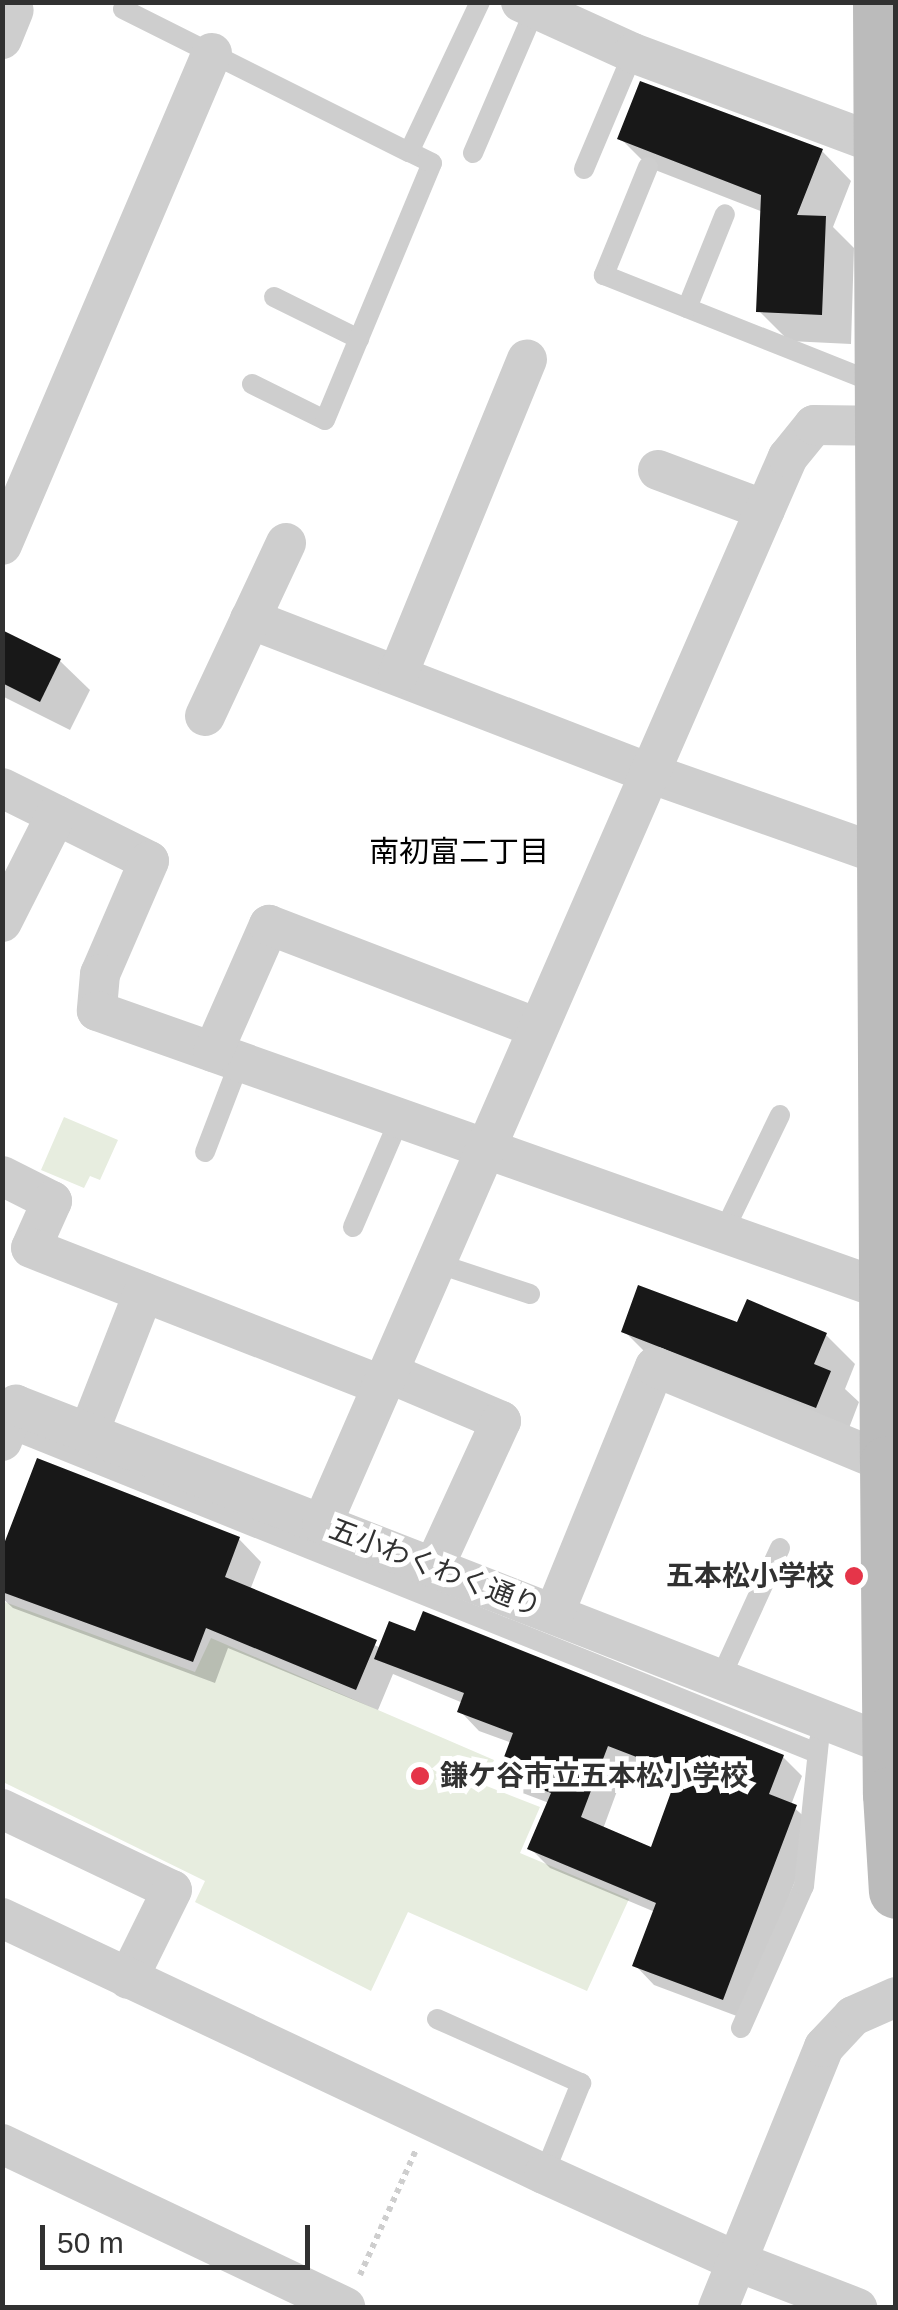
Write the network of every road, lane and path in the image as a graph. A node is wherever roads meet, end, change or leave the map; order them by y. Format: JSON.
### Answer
{"nodes":[{"id":1,"x":480,"y":2,"type":"edge"},
{"id":2,"x":528,"y":6,"type":"edge"},
{"id":3,"x":123,"y":9,"type":"dead end"},
{"id":4,"x":886,"y":10,"type":"edge"},
{"id":5,"x":589,"y":17,"type":"edge"},
{"id":6,"x":212,"y":53,"type":"junction"},
{"id":7,"x":633,"y":53,"type":"junction"},
{"id":8,"x":888,"y":148,"type":"edge"},
{"id":9,"x":408,"y":152,"type":"junction"},
{"id":10,"x":473,"y":153,"type":"dead end"},
{"id":11,"x":648,"y":167,"type":"dead end"},
{"id":12,"x":584,"y":169,"type":"dead end"},
{"id":13,"x":726,"y":214,"type":"dead end"},
{"id":14,"x":274,"y":297,"type":"dead end"},
{"id":15,"x":687,"y":308,"type":"junction"},
{"id":16,"x":359,"y":340,"type":"junction"},
{"id":17,"x":526,"y":359,"type":"dead end"},
{"id":18,"x":252,"y":384,"type":"dead end"},
{"id":19,"x":886,"y":412,"type":"edge"},
{"id":20,"x":658,"y":470,"type":"dead end"},
{"id":21,"x":766,"y":510,"type":"junction"},
{"id":22,"x":286,"y":544,"type":"dead end"},
{"id":23,"x":2,"y":545,"type":"edge"},
{"id":24,"x":890,"y":616,"type":"edge"},
{"id":25,"x":250,"y":619,"type":"junction"},
{"id":26,"x":398,"y":674,"type":"junction"},
{"id":27,"x":205,"y":716,"type":"dead end"},
{"id":28,"x":649,"y":773,"type":"junction"},
{"id":29,"x":2,"y":788,"type":"edge"},
{"id":30,"x":56,"y":814,"type":"junction"},
{"id":31,"x":890,"y":858,"type":"edge"},
{"id":32,"x":2,"y":922,"type":"edge"},
{"id":33,"x":538,"y":1028,"type":"junction"},
{"id":34,"x":226,"y":1057,"type":"junction"},
{"id":35,"x":780,"y":1115,"type":"dead end"},
{"id":36,"x":400,"y":1118,"type":"junction"},
{"id":37,"x":486,"y":1148,"type":"junction"},
{"id":38,"x":205,"y":1152,"type":"dead end"},
{"id":39,"x":2,"y":1176,"type":"edge"},
{"id":40,"x":353,"y":1227,"type":"dead end"},
{"id":41,"x":723,"y":1233,"type":"junction"},
{"id":42,"x":436,"y":1262,"type":"junction"},
{"id":43,"x":144,"y":1292,"type":"junction"},
{"id":44,"x":891,"y":1293,"type":"edge"},
{"id":45,"x":530,"y":1294,"type":"dead end"},
{"id":46,"x":380,"y":1385,"type":"junction"},
{"id":47,"x":89,"y":1432,"type":"junction"},
{"id":48,"x":5,"y":1434,"type":"edge"},
{"id":49,"x":887,"y":1463,"type":"junction"},
{"id":50,"x":322,"y":1524,"type":"junction"},
{"id":51,"x":780,"y":1548,"type":"dead end"},
{"id":52,"x":434,"y":1567,"type":"junction"},
{"id":53,"x":554,"y":1614,"type":"junction"},
{"id":54,"x":720,"y":1679,"type":"junction"},
{"id":55,"x":819,"y":1736,"type":"junction"},
{"id":56,"x":893,"y":1746,"type":"edge"},
{"id":57,"x":2,"y":1809,"type":"edge"},
{"id":58,"x":896,"y":1891,"type":"edge"},
{"id":59,"x":2,"y":1918,"type":"edge"},
{"id":60,"x":128,"y":1979,"type":"junction"},
{"id":61,"x":896,"y":1997,"type":"edge"},
{"id":62,"x":437,"y":2020,"type":"dead end"},
{"id":63,"x":741,"y":2028,"type":"dead end"},
{"id":64,"x":428,"y":2121,"type":"junction"},
{"id":65,"x":2,"y":2144,"type":"edge"},
{"id":66,"x":544,"y":2174,"type":"junction"},
{"id":67,"x":738,"y":2262,"type":"junction"},
{"id":68,"x":838,"y":2305,"type":"edge"},
{"id":69,"x":345,"y":2308,"type":"edge"},
{"id":70,"x":718,"y":2308,"type":"edge"}],
"edges":[{"from":1,"to":9,"type":"lane"},
{"from":2,"to":5,"type":"street"},
{"from":2,"to":10,"type":"lane"},
{"from":3,"to":6,"type":"lane"},
{"from":4,"to":8,"type":"street"},
{"from":5,"to":7,"type":"street"},
{"from":6,"to":9,"type":"lane"},
{"from":6,"to":23,"type":"street"},
{"from":7,"to":8,"type":"street"},
{"from":7,"to":12,"type":"lane"},
{"from":8,"to":19,"type":"street"},
{"from":9,"to":16,"type":"lane"},
{"from":11,"to":15,"type":"lane"},
{"from":13,"to":15,"type":"lane"},
{"from":14,"to":16,"type":"lane"},
{"from":15,"to":19,"type":"lane"},
{"from":16,"to":18,"type":"lane"},
{"from":17,"to":26,"type":"street"},
{"from":19,"to":21,"type":"street"},
{"from":19,"to":24,"type":"street"},
{"from":20,"to":21,"type":"street"},
{"from":21,"to":28,"type":"street"},
{"from":22,"to":25,"type":"street"},
{"from":24,"to":31,"type":"street"},
{"from":25,"to":26,"type":"street"},
{"from":25,"to":27,"type":"street"},
{"from":26,"to":28,"type":"street"},
{"from":28,"to":31,"type":"street"},
{"from":28,"to":33,"type":"street"},
{"from":29,"to":30,"type":"street"},
{"from":30,"to":32,"type":"street"},
{"from":30,"to":34,"type":"street"},
{"from":31,"to":44,"type":"street"},
{"from":33,"to":34,"type":"street"},
{"from":33,"to":37,"type":"street"},
{"from":34,"to":36,"type":"street"},
{"from":34,"to":38,"type":"lane"},
{"from":35,"to":41,"type":"lane"},
{"from":36,"to":37,"type":"street"},
{"from":36,"to":40,"type":"lane"},
{"from":37,"to":41,"type":"street"},
{"from":37,"to":42,"type":"street"},
{"from":39,"to":43,"type":"street"},
{"from":41,"to":44,"type":"street"},
{"from":42,"to":45,"type":"lane"},
{"from":42,"to":46,"type":"street"},
{"from":43,"to":46,"type":"street"},
{"from":43,"to":47,"type":"street"},
{"from":44,"to":49,"type":"street"},
{"from":46,"to":50,"type":"street"},
{"from":46,"to":52,"type":"street"},
{"from":47,"to":48,"type":"street","name":"五小わくわく通り"},
{"from":47,"to":50,"type":"street","name":"五小わくわく通り"},
{"from":48,"to":55,"type":"lane"},
{"from":49,"to":53,"type":"street"},
{"from":49,"to":56,"type":"street"},
{"from":50,"to":52,"type":"street","name":"五小わくわく通り"},
{"from":51,"to":54,"type":"lane"},
{"from":52,"to":53,"type":"street","name":"五小わくわく通り"},
{"from":53,"to":54,"type":"street","name":"五小わくわく通り"},
{"from":54,"to":55,"type":"street","name":"五小わくわく通り"},
{"from":55,"to":56,"type":"street","name":"五小わくわく通り"},
{"from":55,"to":63,"type":"lane"},
{"from":56,"to":58,"type":"street"},
{"from":57,"to":60,"type":"street"},
{"from":59,"to":60,"type":"street"},
{"from":60,"to":64,"type":"street"},
{"from":61,"to":67,"type":"street"},
{"from":62,"to":66,"type":"lane"},
{"from":64,"to":66,"type":"street"},
{"from":64,"to":69,"type":"path"},
{"from":65,"to":69,"type":"street"},
{"from":66,"to":67,"type":"street"},
{"from":67,"to":68,"type":"street"},
{"from":67,"to":70,"type":"street"}]}
